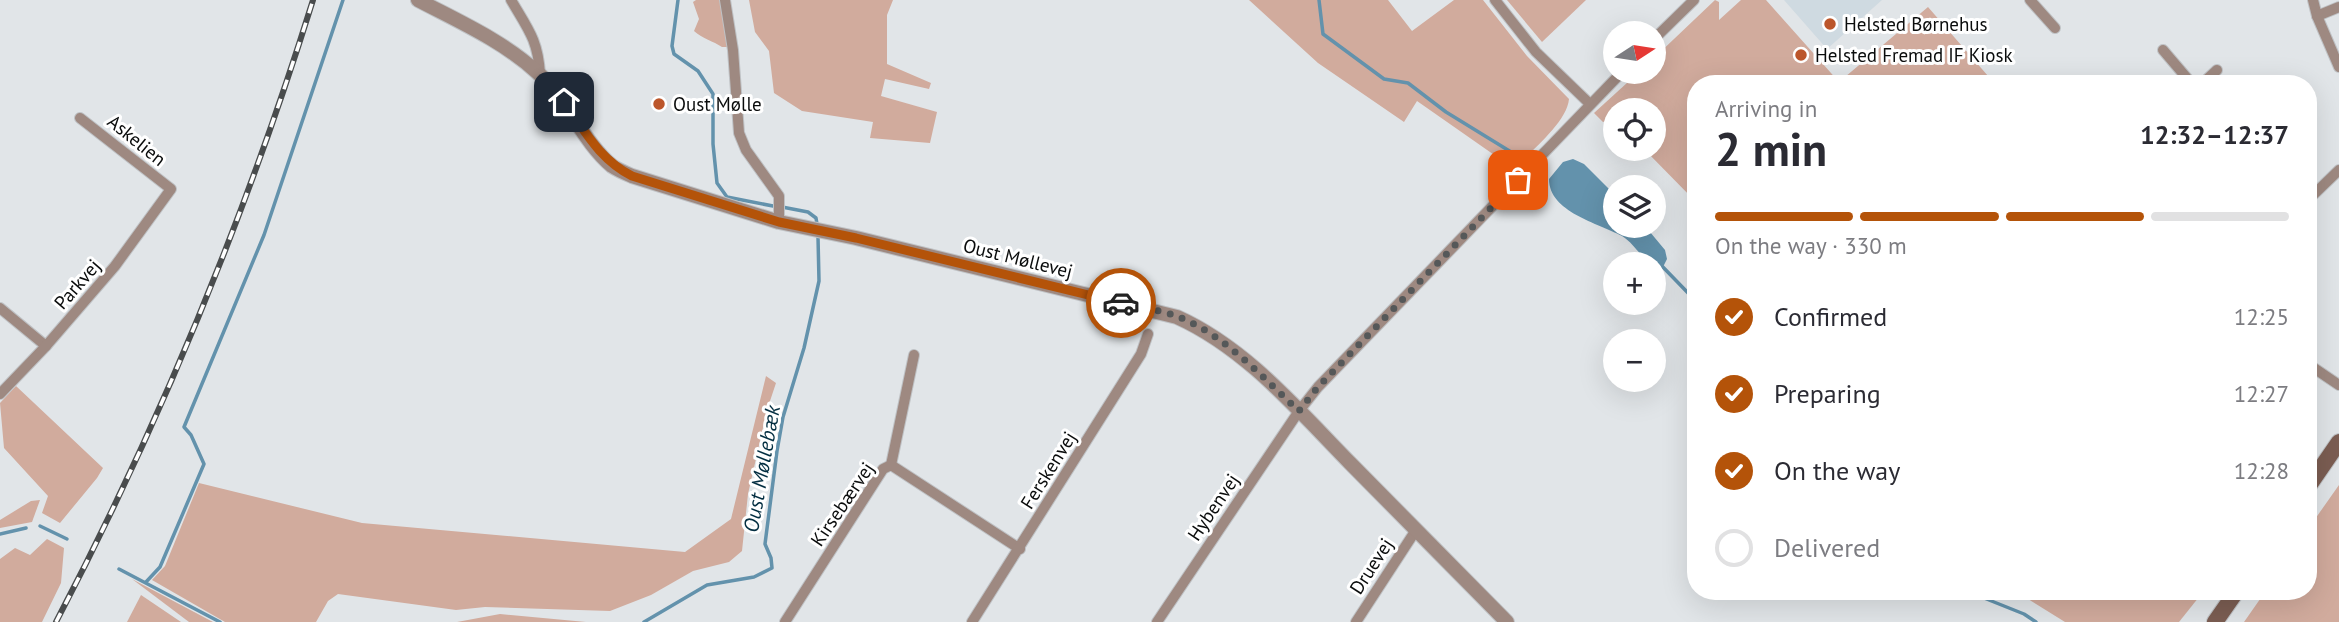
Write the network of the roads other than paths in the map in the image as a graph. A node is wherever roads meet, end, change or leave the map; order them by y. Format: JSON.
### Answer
{"nodes":[{"id":1,"x":418,"y":0,"type":"edge"},
{"id":2,"x":511,"y":0,"type":"edge"},
{"id":3,"x":725,"y":0,"type":"edge"},
{"id":4,"x":1495,"y":0,"type":"edge"},
{"id":5,"x":1694,"y":0,"type":"edge"},
{"id":6,"x":2030,"y":0,"type":"edge"},
{"id":7,"x":2313,"y":0,"type":"edge"},
{"id":8,"x":2339,"y":7,"type":"edge"},
{"id":9,"x":2318,"y":16,"type":"junction"},
{"id":10,"x":1666,"y":27,"type":"edge"},
{"id":11,"x":2055,"y":28,"type":"dead end"},
{"id":12,"x":2163,"y":50,"type":"dead end"},
{"id":13,"x":2339,"y":67,"type":"edge"},
{"id":14,"x":2217,"y":70,"type":"dead end"},
{"id":15,"x":540,"y":74,"type":"junction"},
{"id":16,"x":2184,"y":75,"type":"edge"},
{"id":17,"x":2212,"y":75,"type":"edge"},
{"id":18,"x":1610,"y":84,"type":"edge"},
{"id":19,"x":1590,"y":104,"type":"junction"},
{"id":20,"x":80,"y":118,"type":"dead end"},
{"id":21,"x":2339,"y":170,"type":"edge"},
{"id":22,"x":171,"y":189,"type":"joint"},
{"id":23,"x":2317,"y":191,"type":"edge"},
{"id":24,"x":779,"y":222,"type":"junction"},
{"id":25,"x":0,"y":308,"type":"edge"},
{"id":26,"x":1149,"y":334,"type":"dead end"},
{"id":27,"x":46,"y":345,"type":"junction"},
{"id":28,"x":914,"y":355,"type":"dead end"},
{"id":29,"x":2317,"y":371,"type":"edge"},
{"id":30,"x":2339,"y":385,"type":"edge"},
{"id":31,"x":0,"y":394,"type":"edge"},
{"id":32,"x":1299,"y":411,"type":"junction"},
{"id":33,"x":2339,"y":442,"type":"edge"},
{"id":34,"x":891,"y":465,"type":"junction"},
{"id":35,"x":2317,"y":474,"type":"edge"},
{"id":36,"x":1416,"y":530,"type":"junction"},
{"id":37,"x":1020,"y":548,"type":"junction"},
{"id":38,"x":2230,"y":600,"type":"edge"},
{"id":39,"x":785,"y":622,"type":"edge"},
{"id":40,"x":972,"y":622,"type":"edge"},
{"id":41,"x":1157,"y":622,"type":"edge"},
{"id":42,"x":1356,"y":622,"type":"edge"},
{"id":43,"x":1507,"y":622,"type":"edge"},
{"id":44,"x":2215,"y":622,"type":"edge"}],
"edges":[{"from":1,"to":15,"type":"street","name":"Oust Møllevej"},
{"from":2,"to":15,"type":"street"},
{"from":3,"to":24,"type":"street"},
{"from":4,"to":19,"type":"street"},
{"from":5,"to":10,"type":"street"},
{"from":6,"to":11,"type":"street"},
{"from":7,"to":9,"type":"street"},
{"from":8,"to":9,"type":"street"},
{"from":9,"to":13,"type":"street"},
{"from":12,"to":16,"type":"street"},
{"from":14,"to":17,"type":"street"},
{"from":15,"to":24,"type":"street","name":"Oust Møllevej"},
{"from":18,"to":19,"type":"street","name":"Hybenvej"},
{"from":19,"to":32,"type":"street","name":"Hybenvej"},
{"from":20,"to":22,"type":"street","name":"Askelien"},
{"from":21,"to":23,"type":"street"},
{"from":22,"to":27,"type":"street","name":"Parkvej"},
{"from":24,"to":32,"type":"street","name":"Oust Møllevej"},
{"from":25,"to":27,"type":"street"},
{"from":26,"to":37,"type":"street","name":"Ferskenvej"},
{"from":27,"to":31,"type":"street","name":"Parkvej"},
{"from":28,"to":34,"type":"street"},
{"from":29,"to":30,"type":"street"},
{"from":32,"to":36,"type":"street","name":"Oust Møllevej"},
{"from":32,"to":41,"type":"street","name":"Hybenvej"},
{"from":33,"to":35,"type":"main road"},
{"from":34,"to":37,"type":"street","name":"Kirsebærvej"},
{"from":34,"to":39,"type":"street","name":"Kirsebærvej"},
{"from":36,"to":42,"type":"street","name":"Druevej"},
{"from":36,"to":43,"type":"street","name":"Oust Møllevej"},
{"from":37,"to":40,"type":"street","name":"Ferskenvej"},
{"from":38,"to":44,"type":"main road"}]}
